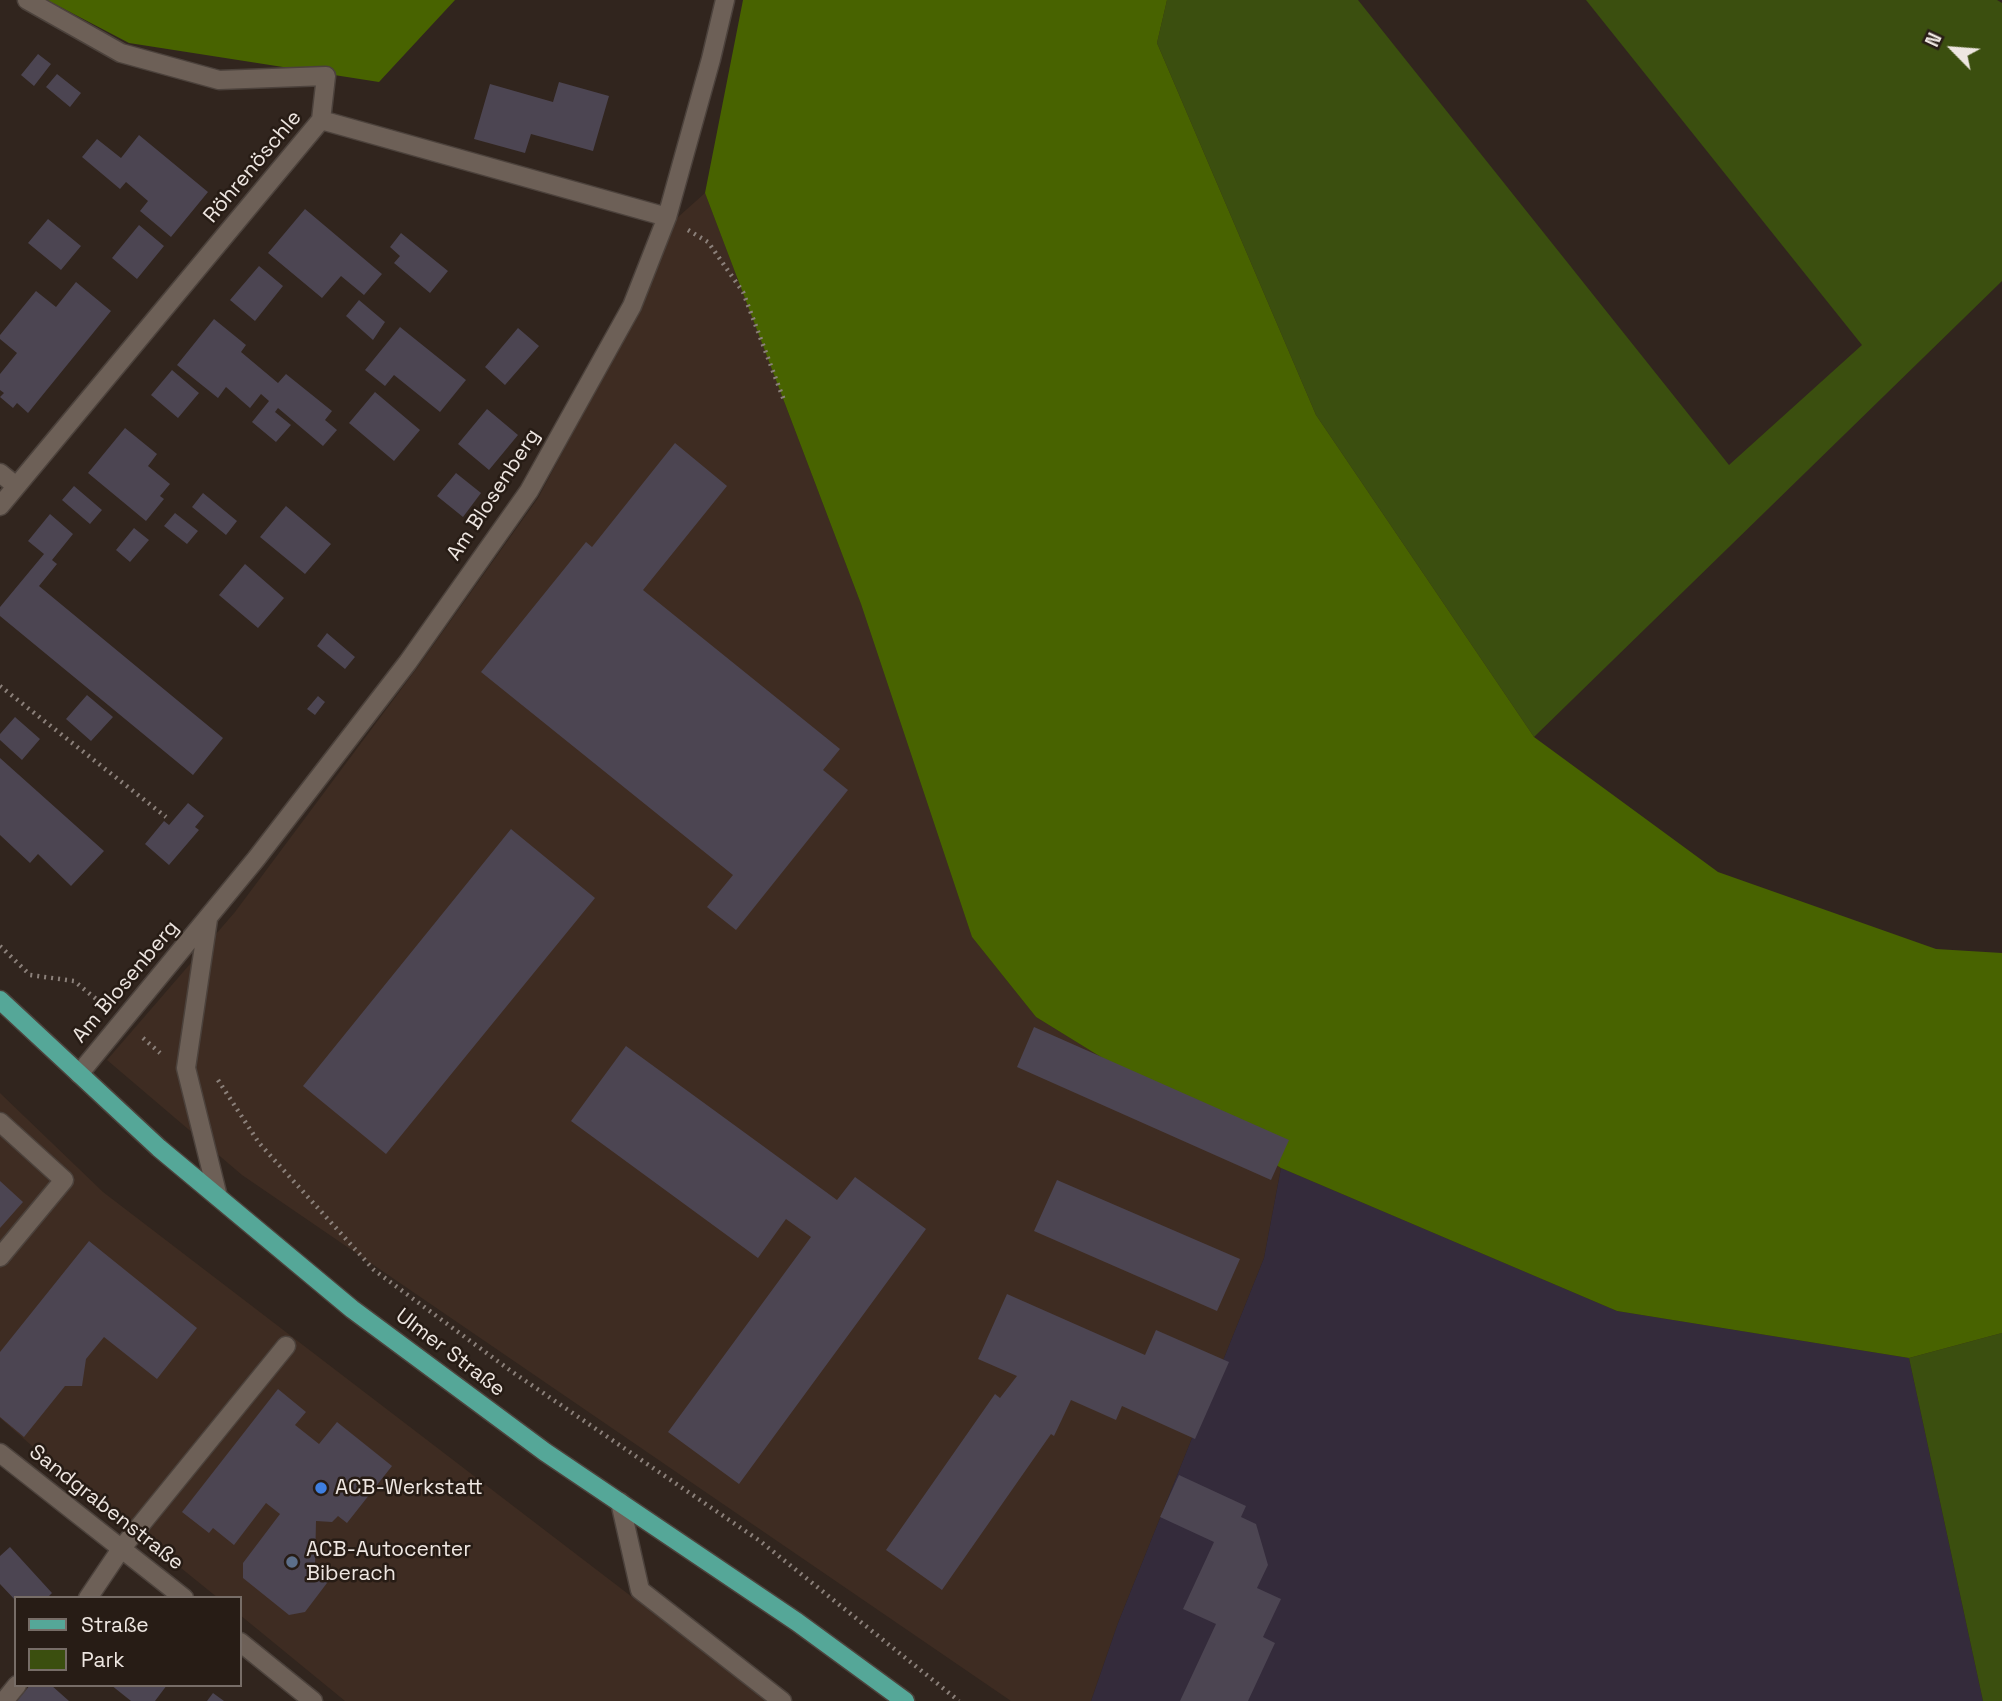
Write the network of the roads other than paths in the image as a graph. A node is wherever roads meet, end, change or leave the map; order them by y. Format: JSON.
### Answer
{"nodes":[{"id":1,"x":27,"y":0,"type":"edge"},
{"id":2,"x":724,"y":0,"type":"edge"},
{"id":3,"x":321,"y":120,"type":"junction"},
{"id":4,"x":667,"y":217,"type":"junction"},
{"id":5,"x":0,"y":473,"type":"edge"},
{"id":6,"x":16,"y":486,"type":"junction"},
{"id":7,"x":0,"y":506,"type":"edge"},
{"id":8,"x":208,"y":919,"type":"junction"},
{"id":9,"x":0,"y":1000,"type":"edge"},
{"id":10,"x":79,"y":1074,"type":"junction"},
{"id":11,"x":0,"y":1122,"type":"edge"},
{"id":12,"x":218,"y":1197,"type":"junction"},
{"id":13,"x":0,"y":1256,"type":"edge"},
{"id":14,"x":286,"y":1346,"type":"dead end"},
{"id":15,"x":0,"y":1453,"type":"edge"},
{"id":16,"x":620,"y":1502,"type":"junction"},
{"id":17,"x":121,"y":1549,"type":"junction"},
{"id":18,"x":89,"y":1596,"type":"edge"},
{"id":19,"x":181,"y":1596,"type":"edge"},
{"id":20,"x":242,"y":1644,"type":"edge"},
{"id":21,"x":15,"y":1687,"type":"edge"},
{"id":22,"x":4,"y":1701,"type":"edge"},
{"id":23,"x":313,"y":1701,"type":"edge"},
{"id":24,"x":782,"y":1701,"type":"edge"},
{"id":25,"x":905,"y":1701,"type":"edge"}],
"edges":[{"from":1,"to":3,"type":"street"},
{"from":2,"to":4,"type":"street","name":"Am Blosenberg"},
{"from":3,"to":4,"type":"street","name":"Röhrenöschle"},
{"from":3,"to":6,"type":"street","name":"Röhrenöschle"},
{"from":4,"to":8,"type":"street","name":"Am Blosenberg"},
{"from":5,"to":6,"type":"street"},
{"from":6,"to":7,"type":"street","name":"Röhrenöschle"},
{"from":8,"to":10,"type":"street","name":"Am Blosenberg"},
{"from":8,"to":12,"type":"street","name":"Am Blosenberg"},
{"from":9,"to":10,"type":"main road","name":"Ulmer Straße"},
{"from":10,"to":12,"type":"main road","name":"Ulmer Straße"},
{"from":11,"to":13,"type":"street"},
{"from":12,"to":16,"type":"main road","name":"Ulmer Straße"},
{"from":14,"to":17,"type":"street"},
{"from":15,"to":17,"type":"street","name":"Sandgrabenstraße"},
{"from":16,"to":24,"type":"street"},
{"from":16,"to":25,"type":"main road","name":"Ulmer Straße"},
{"from":17,"to":18,"type":"street"},
{"from":17,"to":19,"type":"street","name":"Sandgrabenstraße"},
{"from":20,"to":23,"type":"street"},
{"from":21,"to":22,"type":"street"}]}
